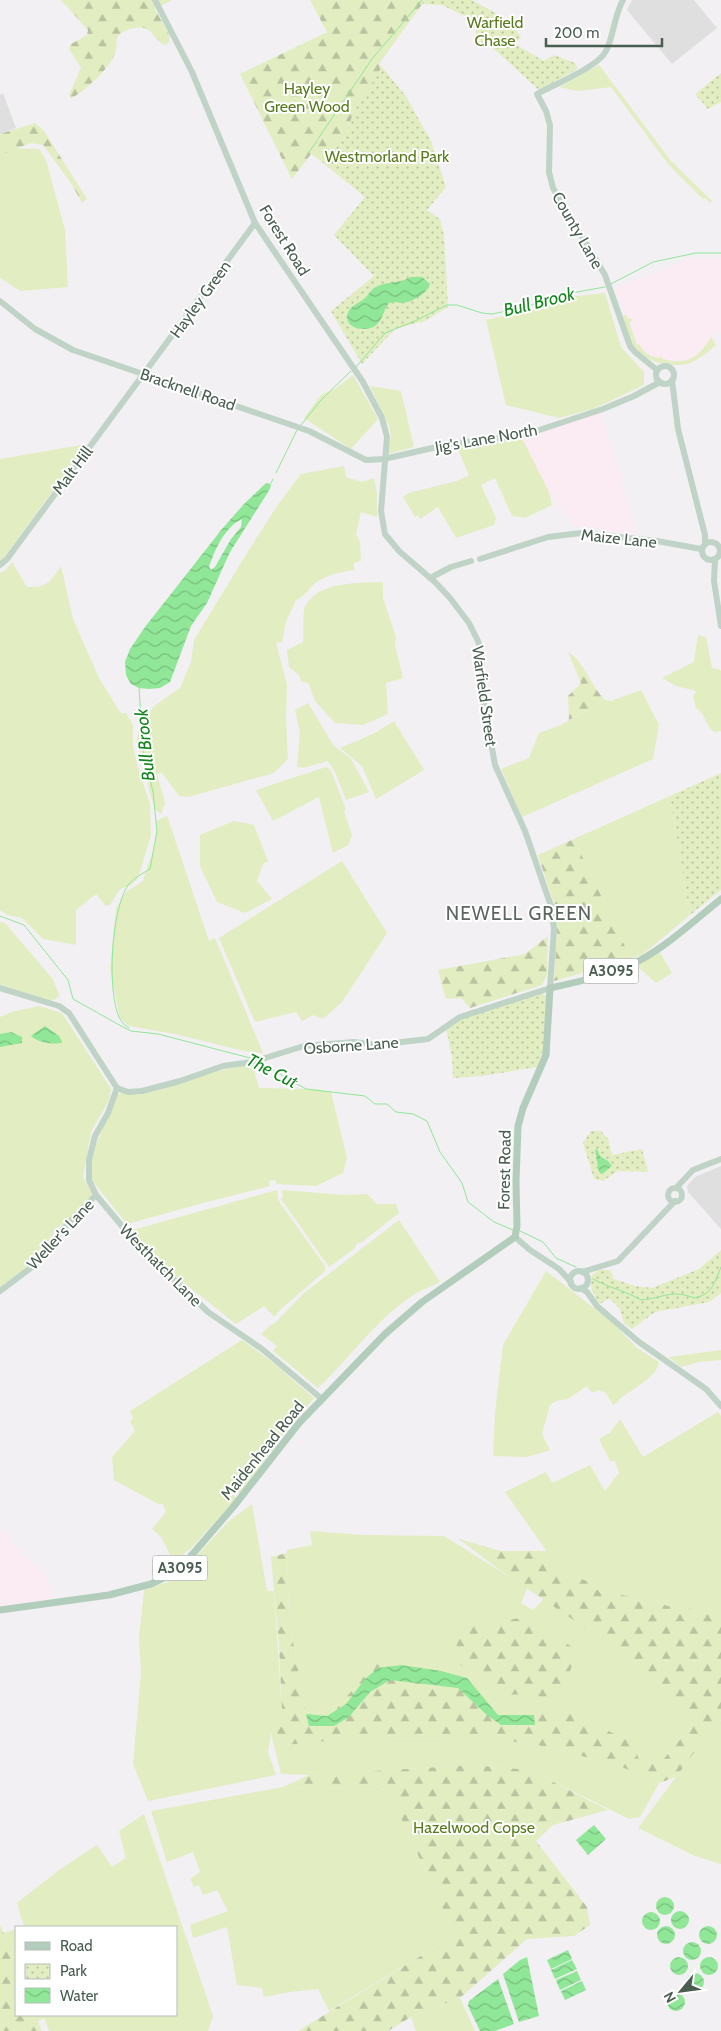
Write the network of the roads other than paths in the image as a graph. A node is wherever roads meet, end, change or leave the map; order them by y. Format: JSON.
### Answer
{"nodes":[{"id":1,"x":155,"y":0,"type":"edge"},
{"id":2,"x":623,"y":0,"type":"edge"},
{"id":3,"x":255,"y":223,"type":"junction"},
{"id":4,"x":0,"y":301,"type":"edge"},
{"id":5,"x":658,"y":371,"type":"junction"},
{"id":6,"x":144,"y":374,"type":"junction"},
{"id":7,"x":672,"y":380,"type":"junction"},
{"id":8,"x":662,"y":383,"type":"junction"},
{"id":9,"x":643,"y":391,"type":"junction"},
{"id":10,"x":674,"y":395,"type":"junction"},
{"id":11,"x":384,"y":459,"type":"junction"},
{"id":12,"x":700,"y":519,"type":"junction"},
{"id":13,"x":703,"y":547,"type":"junction"},
{"id":14,"x":719,"y":547,"type":"edge"},
{"id":15,"x":480,"y":560,"type":"dead end"},
{"id":16,"x":706,"y":560,"type":"junction"},
{"id":17,"x":715,"y":560,"type":"junction"},
{"id":18,"x":471,"y":561,"type":"dead end"},
{"id":19,"x":0,"y":565,"type":"edge"},
{"id":20,"x":430,"y":578,"type":"junction"},
{"id":21,"x":714,"y":581,"type":"junction"},
{"id":22,"x":721,"y":626,"type":"edge"},
{"id":23,"x":721,"y":899,"type":"edge"},
{"id":24,"x":0,"y":988,"type":"edge"},
{"id":25,"x":550,"y":988,"type":"junction"},
{"id":26,"x":117,"y":1088,"type":"junction"},
{"id":27,"x":721,"y":1159,"type":"edge"},
{"id":28,"x":678,"y":1189,"type":"junction"},
{"id":29,"x":96,"y":1196,"type":"junction"},
{"id":30,"x":668,"y":1198,"type":"junction"},
{"id":31,"x":675,"y":1202,"type":"junction"},
{"id":32,"x":665,"y":1211,"type":"junction"},
{"id":33,"x":515,"y":1236,"type":"junction"},
{"id":34,"x":506,"y":1243,"type":"junction"},
{"id":35,"x":530,"y":1250,"type":"junction"},
{"id":36,"x":559,"y":1269,"type":"junction"},
{"id":37,"x":583,"y":1276,"type":"junction"},
{"id":38,"x":571,"y":1282,"type":"junction"},
{"id":39,"x":581,"y":1288,"type":"junction"},
{"id":40,"x":0,"y":1290,"type":"edge"},
{"id":41,"x":590,"y":1296,"type":"junction"},
{"id":42,"x":322,"y":1399,"type":"junction"},
{"id":43,"x":721,"y":1406,"type":"edge"},
{"id":44,"x":0,"y":1610,"type":"edge"}],
"edges":[{"from":1,"to":3,"type":"street","name":"Forest Road"},
{"from":2,"to":5,"type":"street","name":"County Lane"},
{"from":3,"to":6,"type":"street","name":"Hayley Green"},
{"from":3,"to":11,"type":"street","name":"Forest Road"},
{"from":4,"to":6,"type":"street","name":"Bracknell Road"},
{"from":5,"to":7,"type":"street"},
{"from":5,"to":8,"type":"street"},
{"from":5,"to":9,"type":"street","name":"Jig's Lane North"},
{"from":6,"to":11,"type":"street","name":"Bracknell Road"},
{"from":6,"to":19,"type":"street","name":"Malt Hill"},
{"from":7,"to":8,"type":"street","name":"Jig's Lane North"},
{"from":7,"to":10,"type":"street"},
{"from":8,"to":9,"type":"street","name":"Jig's Lane North"},
{"from":8,"to":10,"type":"street"},
{"from":9,"to":11,"type":"street","name":"Jig's Lane North"},
{"from":10,"to":12,"type":"street"},
{"from":11,"to":20,"type":"street","name":"Warfield Street"},
{"from":12,"to":13,"type":"street"},
{"from":12,"to":14,"type":"street"},
{"from":13,"to":14,"type":"street"},
{"from":13,"to":15,"type":"street","name":"Maize Lane"},
{"from":13,"to":16,"type":"street"},
{"from":14,"to":17,"type":"street"},
{"from":16,"to":17,"type":"street"},
{"from":16,"to":21,"type":"street"},
{"from":17,"to":21,"type":"street"},
{"from":18,"to":20,"type":"street"},
{"from":20,"to":25,"type":"street","name":"Warfield Street"},
{"from":21,"to":22,"type":"street"},
{"from":23,"to":25,"type":"main road","number":"A3095"},
{"from":24,"to":26,"type":"street"},
{"from":25,"to":26,"type":"street","name":"Osborne Lane"},
{"from":25,"to":33,"type":"main road","name":"Forest Road"},
{"from":26,"to":29,"type":"street","name":"Westhatch Lane"},
{"from":27,"to":28,"type":"street"},
{"from":28,"to":30,"type":"street"},
{"from":28,"to":31,"type":"street"},
{"from":29,"to":40,"type":"street","name":"Weller's Lane"},
{"from":29,"to":42,"type":"street","name":"Westhatch Lane"},
{"from":30,"to":31,"type":"street"},
{"from":30,"to":32,"type":"street"},
{"from":31,"to":32,"type":"street"},
{"from":32,"to":37,"type":"street"},
{"from":33,"to":34,"type":"main road","name":"Maidenhead Road","number":"A3095"},
{"from":33,"to":35,"type":"street"},
{"from":34,"to":35,"type":"street"},
{"from":34,"to":42,"type":"main road","name":"Maidenhead Road","number":"A3095"},
{"from":35,"to":36,"type":"street"},
{"from":36,"to":37,"type":"street"},
{"from":36,"to":38,"type":"street"},
{"from":37,"to":38,"type":"street"},
{"from":37,"to":39,"type":"street"},
{"from":37,"to":41,"type":"street"},
{"from":38,"to":39,"type":"street"},
{"from":39,"to":41,"type":"street"},
{"from":41,"to":43,"type":"street"},
{"from":42,"to":44,"type":"main road","name":"Maidenhead Road","number":"A3095"}]}
